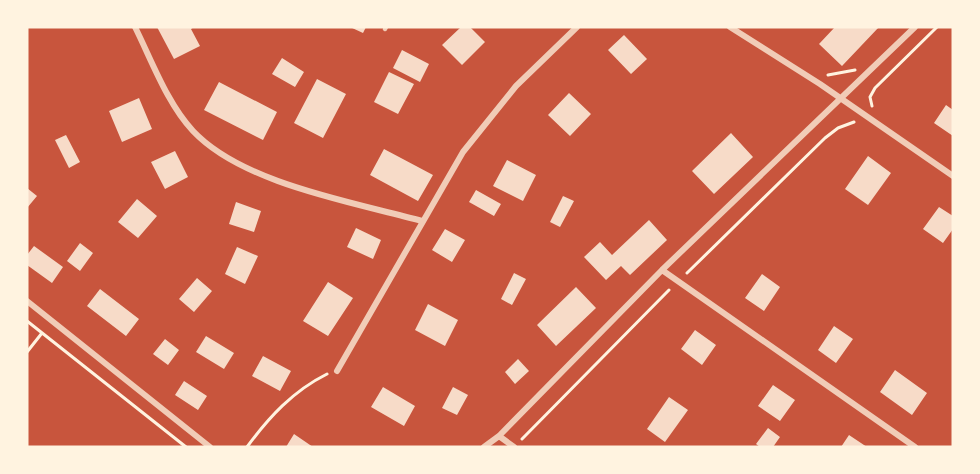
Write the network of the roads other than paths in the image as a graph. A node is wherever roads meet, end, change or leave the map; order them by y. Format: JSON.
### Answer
{"nodes":[{"id":1,"x":135,"y":27,"type":"edge"},
{"id":2,"x":577,"y":27,"type":"edge"},
{"id":3,"x":730,"y":27,"type":"edge"},
{"id":4,"x":915,"y":27,"type":"edge"},
{"id":5,"x":842,"y":99,"type":"junction"},
{"id":6,"x":953,"y":176,"type":"edge"},
{"id":7,"x":422,"y":221,"type":"junction"},
{"id":8,"x":662,"y":270,"type":"junction"},
{"id":9,"x":27,"y":301,"type":"edge"},
{"id":10,"x":337,"y":371,"type":"road end"},
{"id":11,"x":499,"y":436,"type":"junction"},
{"id":12,"x":210,"y":447,"type":"edge"},
{"id":13,"x":484,"y":447,"type":"edge"},
{"id":14,"x":514,"y":447,"type":"edge"},
{"id":15,"x":915,"y":447,"type":"edge"}],
"edges":[{"from":1,"to":7,"type":"street"},
{"from":2,"to":7,"type":"street"},
{"from":3,"to":5,"type":"street"},
{"from":4,"to":5,"type":"street"},
{"from":5,"to":6,"type":"street"},
{"from":5,"to":8,"type":"street"},
{"from":7,"to":10,"type":"street"},
{"from":8,"to":11,"type":"street"},
{"from":8,"to":15,"type":"street"},
{"from":9,"to":12,"type":"street"},
{"from":11,"to":13,"type":"street"},
{"from":11,"to":14,"type":"street"}]}
